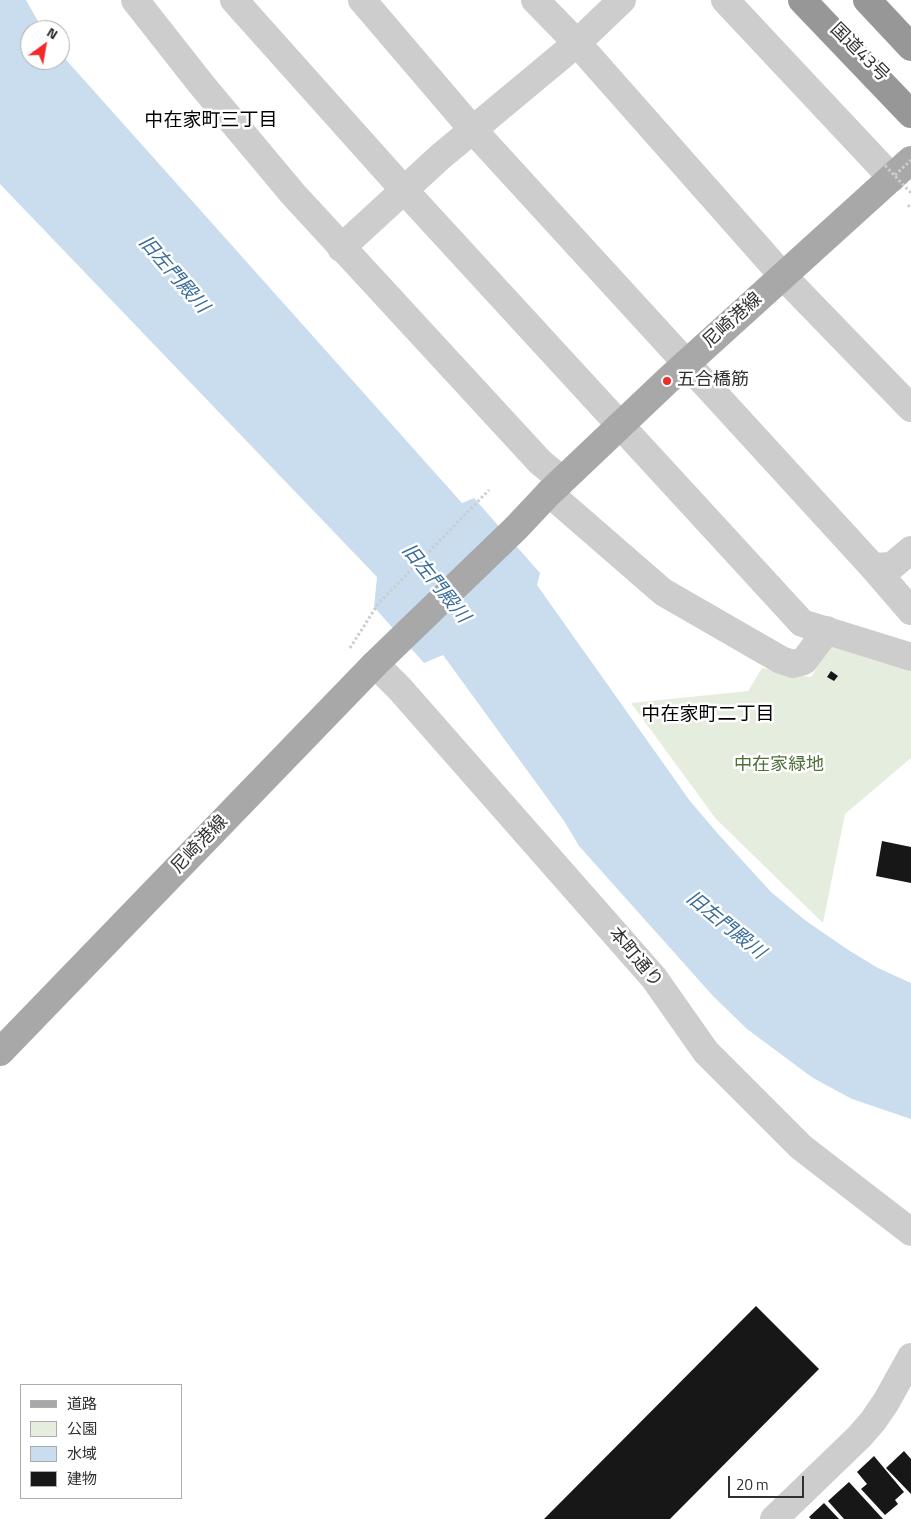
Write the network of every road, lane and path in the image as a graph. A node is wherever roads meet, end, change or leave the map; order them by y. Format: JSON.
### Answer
{"nodes":[{"id":1,"x":135,"y":0,"type":"edge"},
{"id":2,"x":234,"y":0,"type":"edge"},
{"id":3,"x":362,"y":0,"type":"edge"},
{"id":4,"x":535,"y":0,"type":"edge"},
{"id":5,"x":622,"y":0,"type":"edge"},
{"id":6,"x":725,"y":0,"type":"edge"},
{"id":7,"x":802,"y":0,"type":"edge"},
{"id":8,"x":806,"y":0,"type":"edge"},
{"id":9,"x":868,"y":0,"type":"edge"},
{"id":10,"x":576,"y":43,"type":"junction"},
{"id":11,"x":911,"y":47,"type":"edge"},
{"id":12,"x":911,"y":105,"type":"edge"},
{"id":13,"x":911,"y":114,"type":"edge"},
{"id":14,"x":473,"y":130,"type":"junction"},
{"id":15,"x":854,"y":143,"type":"dead end"},
{"id":16,"x":904,"y":173,"type":"edge"},
{"id":17,"x":404,"y":190,"type":"junction"},
{"id":18,"x":341,"y":248,"type":"junction"},
{"id":19,"x":784,"y":276,"type":"junction"},
{"id":20,"x":686,"y":364,"type":"junction"},
{"id":21,"x":911,"y":408,"type":"edge"},
{"id":22,"x":620,"y":424,"type":"junction"},
{"id":23,"x":555,"y":486,"type":"junction"},
{"id":24,"x":489,"y":490,"type":"dead end"},
{"id":25,"x":891,"y":567,"type":"edge"},
{"id":26,"x":911,"y":611,"type":"edge"},
{"id":27,"x":827,"y":630,"type":"junction"},
{"id":28,"x":360,"y":634,"type":"dead end"},
{"id":29,"x":911,"y":657,"type":"edge"},
{"id":30,"x":375,"y":664,"type":"junction"},
{"id":31,"x":0,"y":1052,"type":"edge"},
{"id":32,"x":911,"y":1232,"type":"edge"},
{"id":33,"x":911,"y":1357,"type":"edge"},
{"id":34,"x":774,"y":1519,"type":"edge"}],
"edges":[{"from":1,"to":18,"type":"street"},
{"from":2,"to":17,"type":"street"},
{"from":3,"to":14,"type":"street"},
{"from":4,"to":10,"type":"street"},
{"from":5,"to":10,"type":"street"},
{"from":6,"to":16,"type":"street"},
{"from":7,"to":13,"type":"highway"},
{"from":8,"to":12,"type":"highway","name":"国道43号"},
{"from":9,"to":11,"type":"highway"},
{"from":10,"to":14,"type":"street"},
{"from":10,"to":19,"type":"street"},
{"from":14,"to":17,"type":"street"},
{"from":14,"to":20,"type":"street"},
{"from":15,"to":16,"type":"path","bridge":true},
{"from":16,"to":19,"type":"main road","name":"尼崎港線"},
{"from":17,"to":18,"type":"street"},
{"from":17,"to":22,"type":"street"},
{"from":18,"to":23,"type":"street"},
{"from":19,"to":20,"type":"main road","name":"尼崎港線"},
{"from":19,"to":21,"type":"street"},
{"from":20,"to":22,"type":"main road","name":"尼崎港線"},
{"from":20,"to":25,"type":"street"},
{"from":22,"to":23,"type":"main road","name":"尼崎港線"},
{"from":22,"to":27,"type":"street"},
{"from":23,"to":27,"type":"street"},
{"from":23,"to":30,"type":"main road","name":"尼崎港線"},
{"from":24,"to":28,"type":"path"},
{"from":25,"to":26,"type":"street"},
{"from":27,"to":29,"type":"street"},
{"from":30,"to":31,"type":"main road","name":"尼崎港線"},
{"from":30,"to":32,"type":"street","name":"本町通り"},
{"from":33,"to":34,"type":"street"}]}
